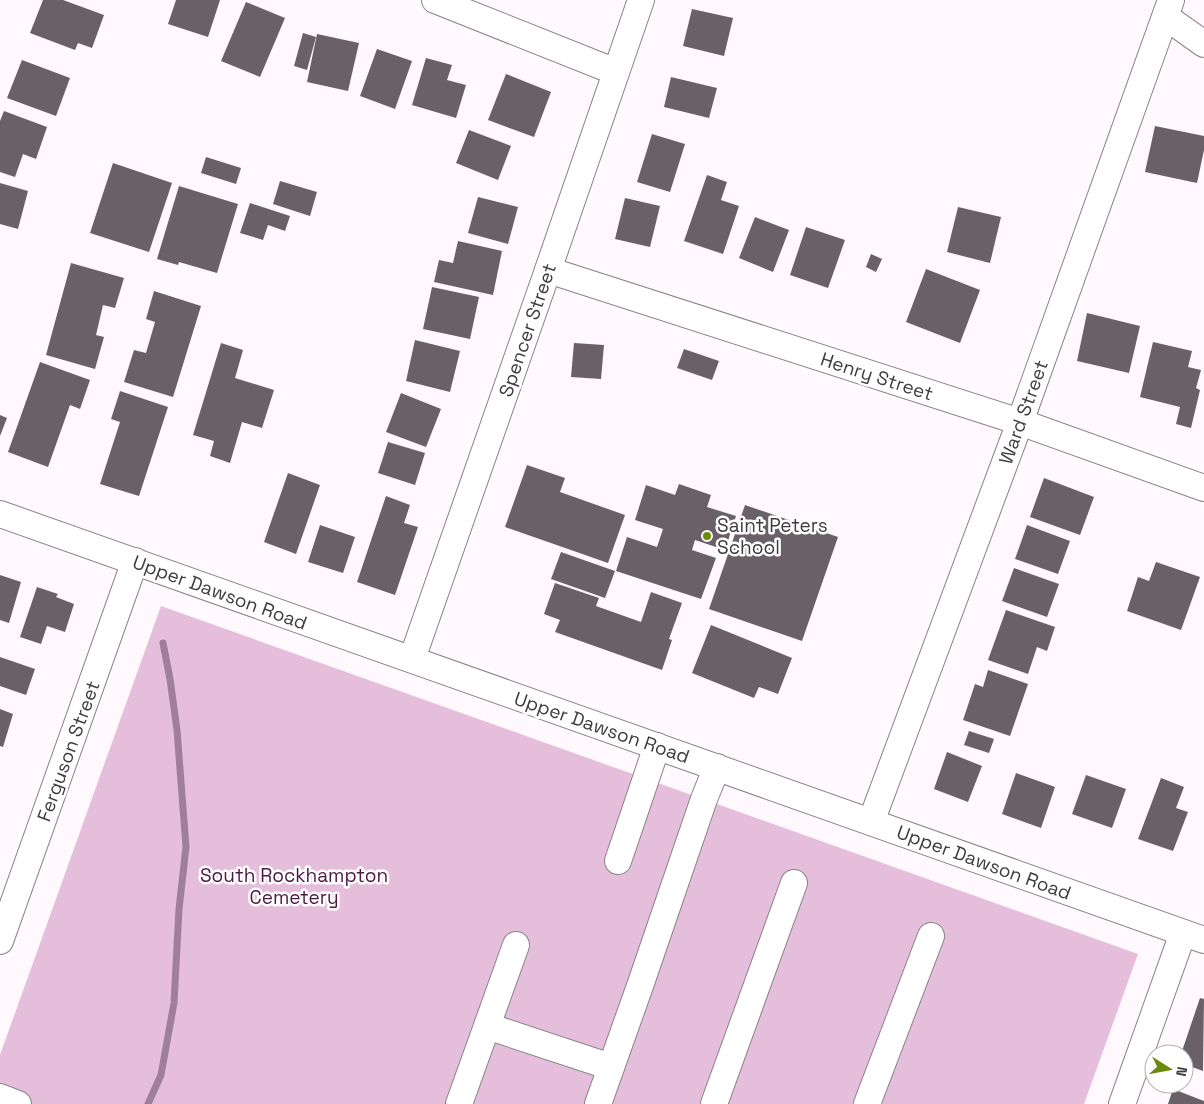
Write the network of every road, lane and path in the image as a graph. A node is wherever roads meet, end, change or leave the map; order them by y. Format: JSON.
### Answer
{"nodes":[{"id":1,"x":435,"y":0,"type":"edge"},
{"id":2,"x":641,"y":0,"type":"edge"},
{"id":3,"x":1168,"y":8,"type":"edge"},
{"id":4,"x":1204,"y":44,"type":"edge"},
{"id":5,"x":616,"y":72,"type":"junction"},
{"id":6,"x":548,"y":270,"type":"junction"},
{"id":7,"x":1020,"y":422,"type":"junction"},
{"id":8,"x":1204,"y":488,"type":"edge"},
{"id":9,"x":0,"y":514,"type":"edge"},
{"id":10,"x":135,"y":561,"type":"junction"},
{"id":11,"x":412,"y":660,"type":"junction"},
{"id":12,"x":657,"y":746,"type":"junction"},
{"id":13,"x":717,"y":767,"type":"junction"},
{"id":14,"x":871,"y":822,"type":"junction"},
{"id":15,"x":618,"y":862,"type":"dead end"},
{"id":16,"x":794,"y":883,"type":"dead end"},
{"id":17,"x":931,"y":936,"type":"dead end"},
{"id":18,"x":1194,"y":937,"type":"edge"},
{"id":19,"x":0,"y":940,"type":"edge"},
{"id":20,"x":516,"y":945,"type":"dead end"},
{"id":21,"x":487,"y":1026,"type":"junction"},
{"id":22,"x":611,"y":1067,"type":"junction"},
{"id":23,"x":0,"y":1097,"type":"edge"},
{"id":24,"x":18,"y":1104,"type":"edge"},
{"id":25,"x":459,"y":1104,"type":"edge"},
{"id":26,"x":598,"y":1104,"type":"edge"},
{"id":27,"x":714,"y":1104,"type":"edge"},
{"id":28,"x":867,"y":1104,"type":"edge"},
{"id":29,"x":1122,"y":1104,"type":"edge"}],
"edges":[{"from":1,"to":5,"type":"street"},
{"from":2,"to":5,"type":"street","name":"Spencer Street"},
{"from":3,"to":4,"type":"street"},
{"from":3,"to":7,"type":"street","name":"Ward Street"},
{"from":5,"to":6,"type":"street","name":"Spencer Street"},
{"from":6,"to":7,"type":"street","name":"Henry Street"},
{"from":6,"to":11,"type":"street","name":"Spencer Street"},
{"from":7,"to":8,"type":"street","name":"Henry Street"},
{"from":7,"to":14,"type":"street","name":"Ward Street"},
{"from":9,"to":10,"type":"street","name":"Upper Dawson Road"},
{"from":10,"to":11,"type":"street","name":"Upper Dawson Road"},
{"from":10,"to":19,"type":"street","name":"Ferguson Street"},
{"from":11,"to":12,"type":"street","name":"Upper Dawson Road"},
{"from":12,"to":13,"type":"street","name":"Upper Dawson Road"},
{"from":12,"to":15,"type":"street"},
{"from":13,"to":14,"type":"street","name":"Upper Dawson Road"},
{"from":13,"to":22,"type":"street"},
{"from":14,"to":18,"type":"street","name":"Upper Dawson Road"},
{"from":16,"to":27,"type":"street"},
{"from":17,"to":28,"type":"street"},
{"from":18,"to":29,"type":"street"},
{"from":20,"to":21,"type":"street"},
{"from":21,"to":22,"type":"street"},
{"from":21,"to":25,"type":"street"},
{"from":22,"to":26,"type":"street"},
{"from":23,"to":24,"type":"street"}]}
